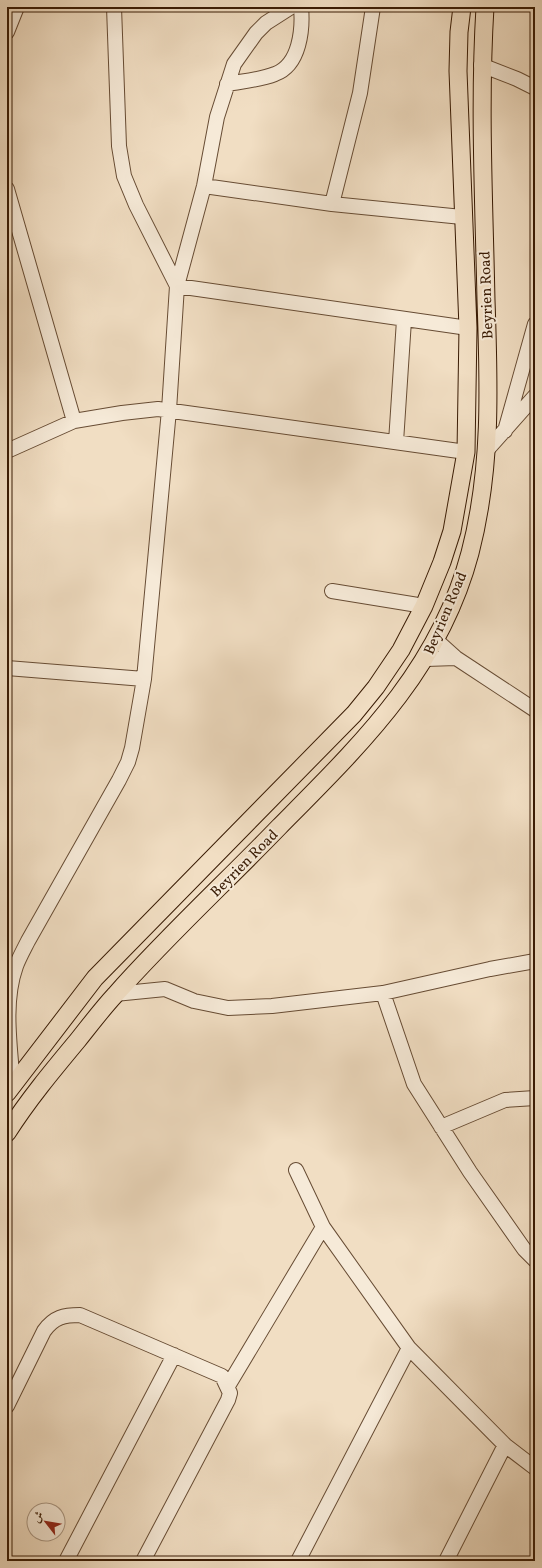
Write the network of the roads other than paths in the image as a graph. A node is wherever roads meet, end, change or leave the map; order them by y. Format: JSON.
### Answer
{"nodes":[{"id":1,"x":17,"y":7,"type":"edge"},
{"id":2,"x":114,"y":7,"type":"edge"},
{"id":3,"x":291,"y":7,"type":"edge"},
{"id":4,"x":301,"y":7,"type":"edge"},
{"id":5,"x":373,"y":7,"type":"edge"},
{"id":6,"x":462,"y":7,"type":"edge"},
{"id":7,"x":485,"y":7,"type":"edge"},
{"id":8,"x":7,"y":32,"type":"edge"},
{"id":9,"x":481,"y":65,"type":"junction"},
{"id":10,"x":227,"y":84,"type":"junction"},
{"id":11,"x":535,"y":88,"type":"edge"},
{"id":12,"x":204,"y":186,"type":"junction"},
{"id":13,"x":7,"y":189,"type":"edge"},
{"id":14,"x":332,"y":204,"type":"junction"},
{"id":15,"x":462,"y":217,"type":"junction"},
{"id":16,"x":177,"y":286,"type":"junction"},
{"id":17,"x":404,"y":320,"type":"junction"},
{"id":18,"x":535,"y":324,"type":"edge"},
{"id":19,"x":468,"y":328,"type":"junction"},
{"id":20,"x":535,"y":396,"type":"edge"},
{"id":21,"x":169,"y":410,"type":"junction"},
{"id":22,"x":74,"y":421,"type":"junction"},
{"id":23,"x":505,"y":431,"type":"junction"},
{"id":24,"x":396,"y":442,"type":"junction"},
{"id":25,"x":487,"y":450,"type":"junction"},
{"id":26,"x":7,"y":451,"type":"edge"},
{"id":27,"x":466,"y":452,"type":"junction"},
{"id":28,"x":332,"y":591,"type":"dead end"},
{"id":29,"x":424,"y":606,"type":"junction"},
{"id":30,"x":436,"y":640,"type":"junction"},
{"id":31,"x":426,"y":658,"type":"junction"},
{"id":32,"x":456,"y":658,"type":"junction"},
{"id":33,"x":7,"y":668,"type":"edge"},
{"id":34,"x":144,"y":679,"type":"junction"},
{"id":35,"x":535,"y":710,"type":"edge"},
{"id":36,"x":535,"y":961,"type":"edge"},
{"id":37,"x":383,"y":993,"type":"junction"},
{"id":38,"x":115,"y":994,"type":"junction"},
{"id":39,"x":10,"y":1088,"type":"edge"},
{"id":40,"x":535,"y":1098,"type":"edge"},
{"id":41,"x":441,"y":1127,"type":"junction"},
{"id":42,"x":7,"y":1133,"type":"edge"},
{"id":43,"x":296,"y":1170,"type":"dead end"},
{"id":44,"x":323,"y":1227,"type":"junction"},
{"id":45,"x":535,"y":1260,"type":"edge"},
{"id":46,"x":409,"y":1348,"type":"junction"},
{"id":47,"x":174,"y":1355,"type":"junction"},
{"id":48,"x":228,"y":1386,"type":"junction"},
{"id":49,"x":7,"y":1406,"type":"edge"},
{"id":50,"x":505,"y":1445,"type":"junction"},
{"id":51,"x":535,"y":1468,"type":"edge"},
{"id":52,"x":66,"y":1561,"type":"edge"},
{"id":53,"x":143,"y":1561,"type":"edge"},
{"id":54,"x":298,"y":1561,"type":"edge"},
{"id":55,"x":446,"y":1561,"type":"edge"}],
"edges":[{"from":1,"to":8,"type":"street"},
{"from":2,"to":16,"type":"street"},
{"from":3,"to":10,"type":"street"},
{"from":4,"to":10,"type":"street"},
{"from":5,"to":14,"type":"street"},
{"from":6,"to":15,"type":"main road","name":"Beyrien Road"},
{"from":7,"to":9,"type":"main road","name":"Beyrien Road"},
{"from":9,"to":11,"type":"street"},
{"from":9,"to":25,"type":"main road","name":"Beyrien Road"},
{"from":10,"to":12,"type":"street"},
{"from":12,"to":14,"type":"street"},
{"from":12,"to":16,"type":"street"},
{"from":13,"to":22,"type":"street"},
{"from":14,"to":15,"type":"street"},
{"from":15,"to":19,"type":"main road","name":"Beyrien Road"},
{"from":16,"to":17,"type":"street"},
{"from":16,"to":21,"type":"street"},
{"from":17,"to":19,"type":"street"},
{"from":17,"to":24,"type":"street"},
{"from":18,"to":23,"type":"street"},
{"from":19,"to":27,"type":"main road","name":"Beyrien Road"},
{"from":20,"to":23,"type":"street"},
{"from":21,"to":22,"type":"street"},
{"from":21,"to":24,"type":"street"},
{"from":21,"to":34,"type":"street"},
{"from":22,"to":26,"type":"street"},
{"from":23,"to":25,"type":"street"},
{"from":24,"to":27,"type":"street"},
{"from":25,"to":30,"type":"main road","name":"Beyrien Road"},
{"from":27,"to":29,"type":"main road","name":"Beyrien Road"},
{"from":28,"to":29,"type":"street"},
{"from":29,"to":39,"type":"main road","name":"Beyrien Road"},
{"from":30,"to":31,"type":"main road","name":"Beyrien Road"},
{"from":30,"to":32,"type":"street"},
{"from":31,"to":32,"type":"street"},
{"from":31,"to":38,"type":"main road","name":"Beyrien Road"},
{"from":32,"to":35,"type":"street"},
{"from":33,"to":34,"type":"street"},
{"from":34,"to":39,"type":"street"},
{"from":36,"to":37,"type":"street"},
{"from":37,"to":38,"type":"street"},
{"from":37,"to":41,"type":"street"},
{"from":38,"to":42,"type":"main road","name":"Beyrien Road"},
{"from":40,"to":41,"type":"street"},
{"from":41,"to":45,"type":"street"},
{"from":43,"to":44,"type":"street"},
{"from":44,"to":46,"type":"street"},
{"from":44,"to":48,"type":"street"},
{"from":46,"to":50,"type":"street"},
{"from":46,"to":54,"type":"street"},
{"from":47,"to":48,"type":"street"},
{"from":47,"to":49,"type":"street"},
{"from":47,"to":52,"type":"street"},
{"from":48,"to":53,"type":"street"},
{"from":50,"to":51,"type":"street"},
{"from":50,"to":55,"type":"street"}]}
